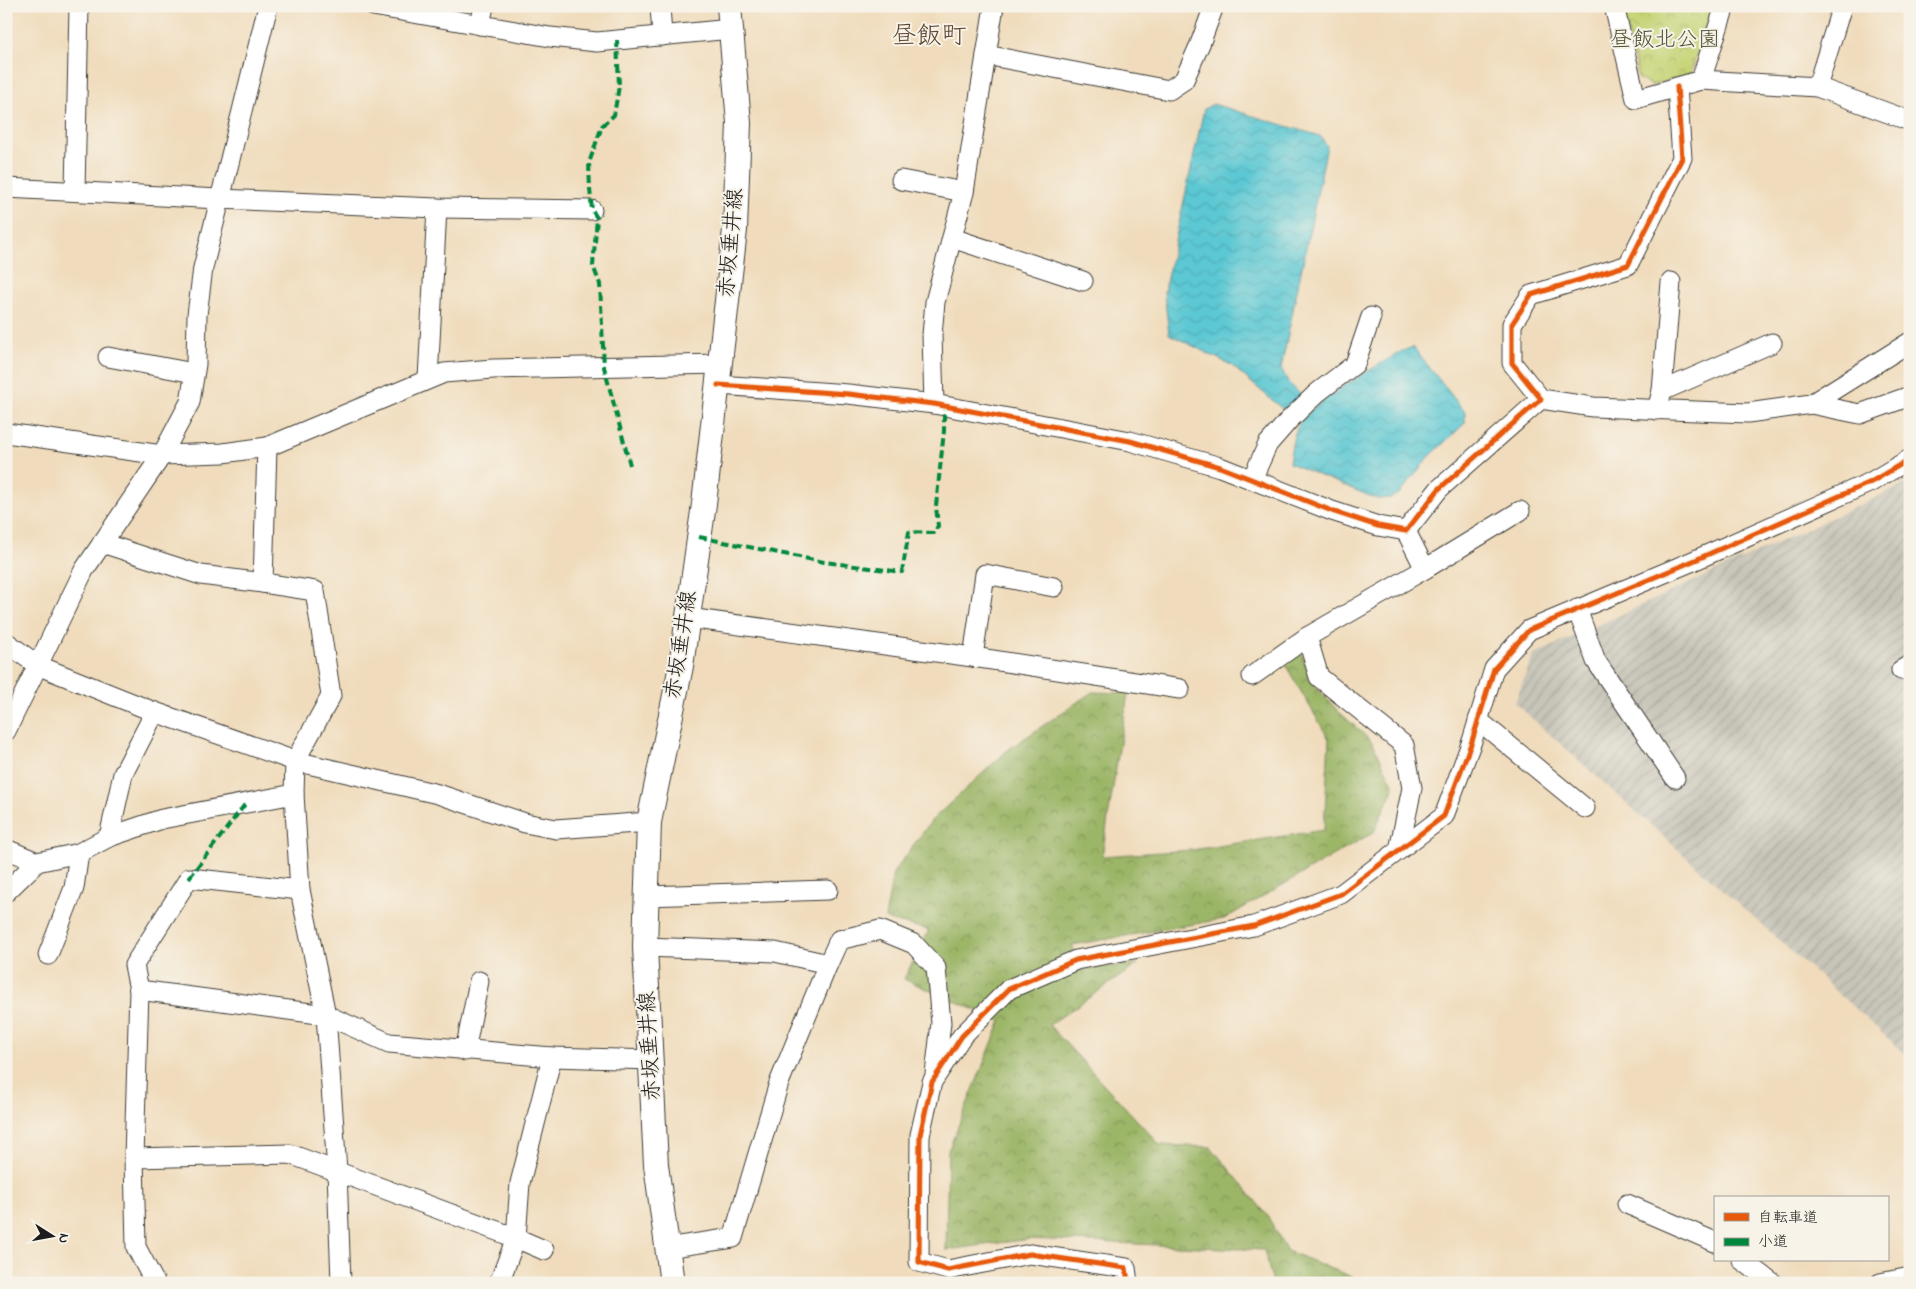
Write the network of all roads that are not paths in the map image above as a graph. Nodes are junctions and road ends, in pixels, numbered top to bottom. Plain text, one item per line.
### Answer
1 (78, 6) edge
2 (268, 6) edge
3 (373, 6) edge
4 (484, 6) edge
5 (660, 6) edge
6 (994, 6) edge
7 (1214, 6) edge
8 (1614, 6) edge
9 (1725, 6) edge
10 (1842, 6) edge
11 (730, 18) edge
12 (480, 25) junction
13 (662, 36) junction
14 (986, 55) junction
15 (1701, 80) junction
16 (1677, 87) junction
17 (1816, 88) junction
18 (1910, 121) edge
19 (901, 180) dead end
20 (6, 188) edge
21 (74, 190) junction
22 (964, 192) junction
23 (219, 199) junction
24 (436, 208) junction
25 (592, 210) dead end
26 (952, 238) junction
27 (1083, 281) dead end
28 (1671, 282) dead end
29 (1371, 317) dead end
30 (1772, 342) dead end
31 (1910, 342) edge
32 (108, 358) dead end
33 (194, 374) junction
34 (719, 375) junction
35 (428, 379) junction
36 (1662, 391) junction
37 (1910, 396) edge
38 (1541, 399) junction
39 (934, 404) junction
40 (1811, 404) junction
41 (1658, 410) junction
42 (6, 433) edge
43 (267, 447) junction
44 (162, 454) junction
45 (1910, 459) edge
46 (1252, 479) junction
47 (1520, 510) dead end
48 (1406, 532) junction
49 (102, 542) junction
50 (1425, 569) junction
51 (263, 583) junction
52 (1054, 587) dead end
53 (1577, 609) junction
54 (688, 618) junction
55 (1307, 637) junction
56 (6, 642) edge
57 (973, 657) junction
58 (37, 666) junction
59 (1252, 676) dead end
60 (1180, 690) dead end
61 (155, 712) junction
62 (1478, 720) junction
63 (6, 731) edge
64 (295, 761) junction
65 (1674, 778) dead end
66 (294, 794) junction
67 (1585, 808) dead end
68 (649, 822) junction
69 (109, 837) junction
70 (6, 849) edge
71 (1399, 850) junction
72 (79, 852) junction
73 (37, 862) junction
74 (300, 890) junction
75 (828, 890) dead end
76 (6, 892) edge
77 (646, 896) junction
78 (645, 947) junction
79 (48, 955) dead end
80 (828, 964) junction
81 (478, 981) dead end
82 (139, 990) junction
83 (326, 1015) junction
84 (465, 1050) junction
85 (552, 1057) junction
86 (652, 1060) junction
87 (934, 1077) junction
88 (134, 1158) junction
89 (337, 1171) junction
90 (1627, 1204) dead end
91 (516, 1238) junction
92 (1714, 1242) edge
93 (666, 1248) junction
94 (544, 1250) dead end
95 (1745, 1262) edge
96 (1910, 1277) edge
97 (155, 1283) edge
98 (341, 1283) edge
99 (499, 1283) edge
100 (672, 1283) edge
101 (1128, 1283) edge
102 (1773, 1283) edge
103 (1880, 1283) edge

1 - 21 street
2 - 23 street
3 - 12 street
4 - 12 street
5 - 13 street
6 - 14 street
7 - 14 street
8 - 16 street
9 - 15 street
10 - 17 street
11 - 13 street
11 - 34 main road, 赤坂垂井線
12 - 13 street
14 - 22 street
15 - 16 street
15 - 17 street
16 - 38 street
17 - 18 street
19 - 22 street
20 - 21 street
21 - 23 street
22 - 26 street
23 - 24 street
23 - 33 street
24 - 25 street
24 - 35 street
26 - 27 street
26 - 39 street
28 - 36 street
29 - 46 street
30 - 36 street
31 - 40 street
32 - 33 street
33 - 44 street
34 - 35 street
34 - 39 street
34 - 54 main road, 赤坂垂井線
35 - 43 street
36 - 41 street
37 - 40 street
38 - 41 street
38 - 48 street
39 - 46 street
40 - 41 street
42 - 44 street
43 - 44 street
43 - 51 street
44 - 49 street
45 - 53 street
46 - 48 street
47 - 50 street
48 - 50 street
49 - 51 street
49 - 58 street
50 - 55 street
51 - 64 street
52 - 57 street
53 - 62 street
53 - 65 street
54 - 57 street
54 - 68 main road, 赤坂垂井線
55 - 59 street
55 - 71 street
56 - 58 street
57 - 60 street
58 - 61 street
58 - 63 street
61 - 64 street
61 - 69 street
62 - 67 street
62 - 71 street
64 - 66 street
64 - 68 street
66 - 69 street
66 - 74 street
68 - 77 main road, 赤坂垂井線
69 - 72 street
70 - 73 street
71 - 87 street
72 - 73 street
72 - 79 street
73 - 76 street
74 - 82 street
74 - 83 street
75 - 77 street
77 - 78 main road, 赤坂垂井線
78 - 80 street
78 - 86 main road, 赤坂垂井線
80 - 87 street
80 - 93 street
81 - 84 street
82 - 83 street
82 - 88 street
83 - 84 street
83 - 89 street
84 - 85 street
85 - 86 street
85 - 91 street
86 - 93 main road, 赤坂垂井線
87 - 101 street
88 - 89 street
88 - 97 street
89 - 91 street
89 - 98 street
90 - 92 street
91 - 94 street
91 - 99 street
93 - 100 main road, 赤坂垂井線
95 - 102 street
96 - 103 street

